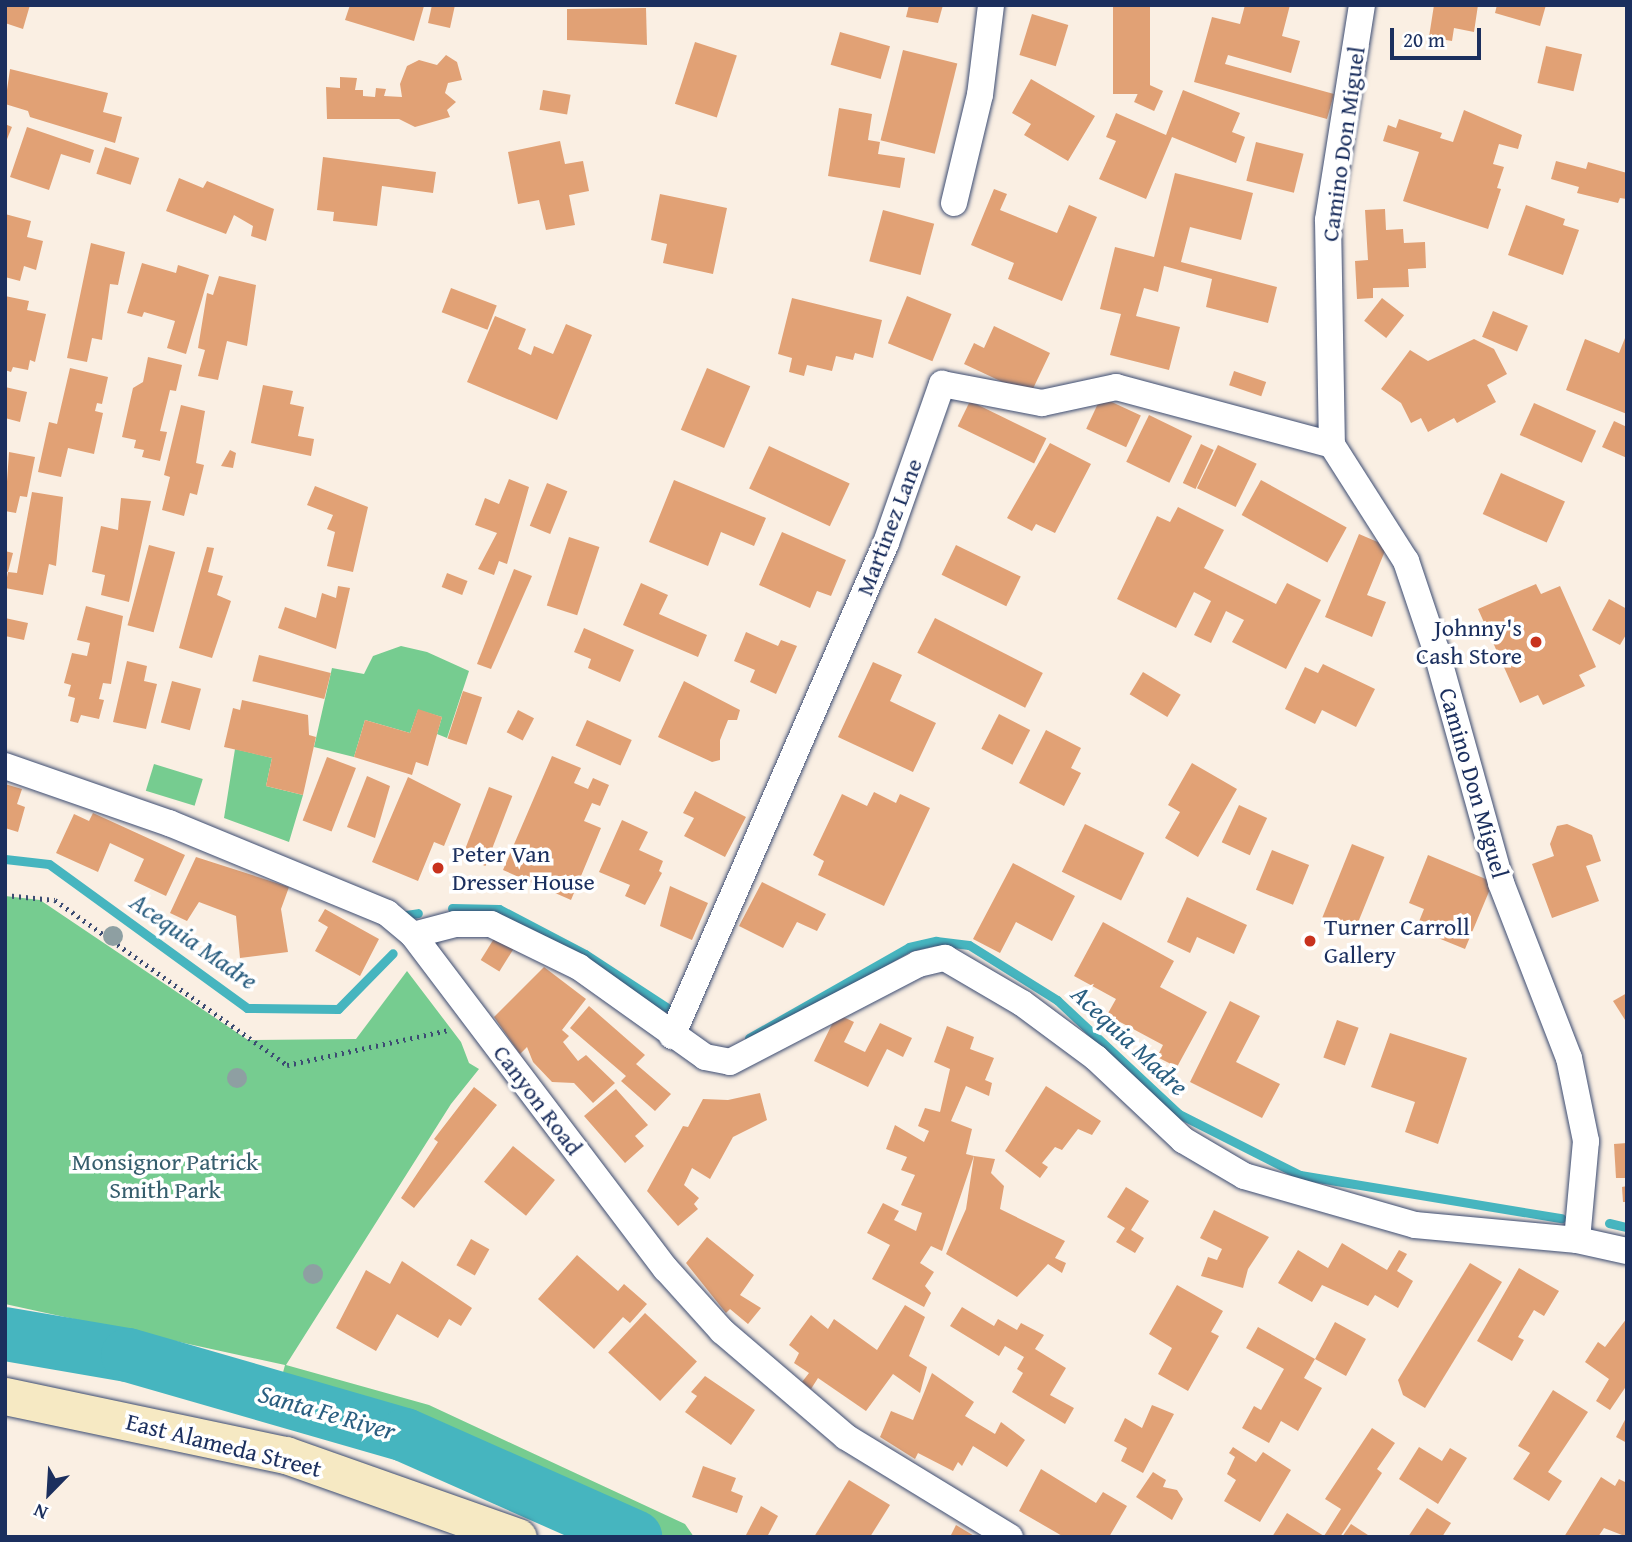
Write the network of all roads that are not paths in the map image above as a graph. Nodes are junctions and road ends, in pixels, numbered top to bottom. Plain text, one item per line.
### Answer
1 (991, 5) edge
2 (1362, 5) edge
3 (954, 203) dead end
4 (1332, 445) junction
5 (5, 766) edge
6 (413, 935) junction
7 (672, 1036) junction
8 (1577, 1240) junction
9 (1627, 1251) edge
10 (5, 1396) edge
11 (518, 1537) edge
12 (1010, 1537) edge

1 - 3 street
2 - 4 street, Camino Don Miguel
4 - 7 street, Martinez Lane
4 - 8 street, Camino Don Miguel
5 - 6 street, Canyon Road
6 - 7 street
6 - 12 street, Canyon Road
7 - 8 street
8 - 9 street
10 - 11 street, East Alameda Street

